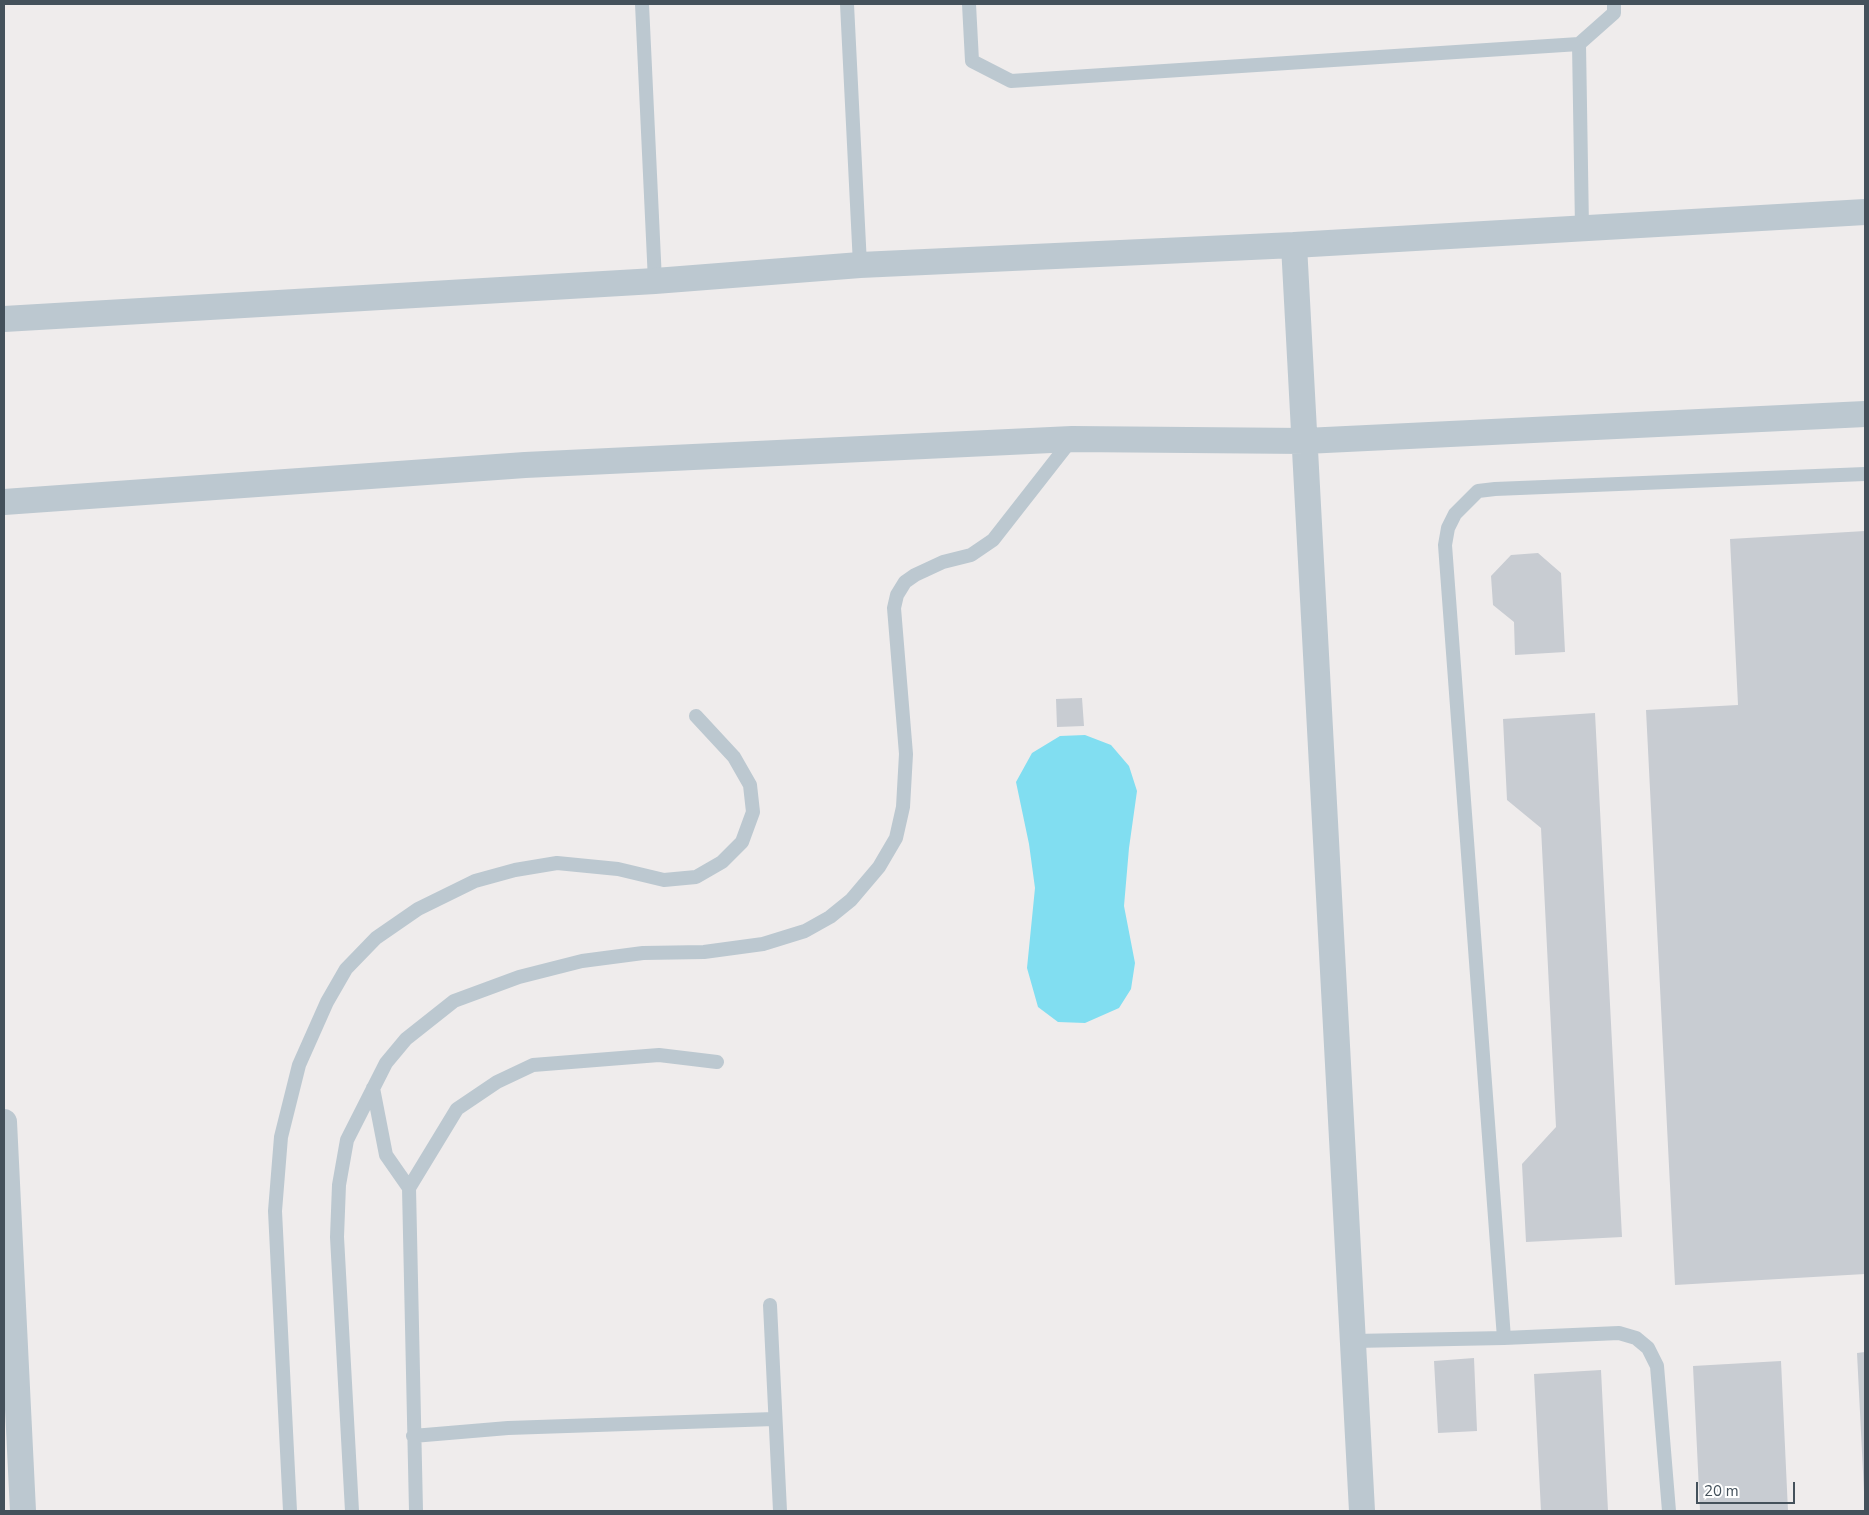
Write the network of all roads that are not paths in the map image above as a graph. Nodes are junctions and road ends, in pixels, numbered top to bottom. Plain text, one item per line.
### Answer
1 (642, 4) edge
2 (847, 4) edge
3 (969, 4) edge
4 (1614, 4) edge
5 (1579, 44) junction
6 (1865, 212) edge
7 (1582, 228) junction
8 (1294, 245) junction
9 (860, 265) junction
10 (655, 281) junction
11 (4, 319) edge
12 (1865, 414) edge
13 (1072, 440) junction
14 (1305, 441) junction
15 (1865, 474) edge
16 (4, 502) edge
17 (696, 716) dead end
18 (717, 1062) dead end
19 (373, 1088) junction
20 (4, 1122) edge
21 (409, 1188) junction
22 (770, 1305) dead end
23 (1504, 1338) junction
24 (1354, 1341) junction
25 (774, 1420) junction
26 (412, 1436) junction
27 (23, 1511) edge
28 (290, 1511) edge
29 (352, 1511) edge
30 (416, 1511) edge
31 (780, 1511) edge
32 (1362, 1511) edge
33 (1669, 1511) edge

1 - 10 lane
2 - 9 lane
3 - 5 lane
4 - 5 lane
5 - 7 lane
6 - 7 street
7 - 8 street
8 - 9 street
8 - 14 street
9 - 10 street
10 - 11 street
12 - 14 street
13 - 14 street
13 - 16 street
13 - 19 lane
14 - 24 street
15 - 23 lane
17 - 28 lane
18 - 21 lane
19 - 21 lane
19 - 29 lane
20 - 27 street
21 - 26 lane
22 - 25 lane
23 - 24 lane
23 - 33 lane
24 - 32 street
25 - 26 lane
25 - 31 lane
26 - 30 lane

